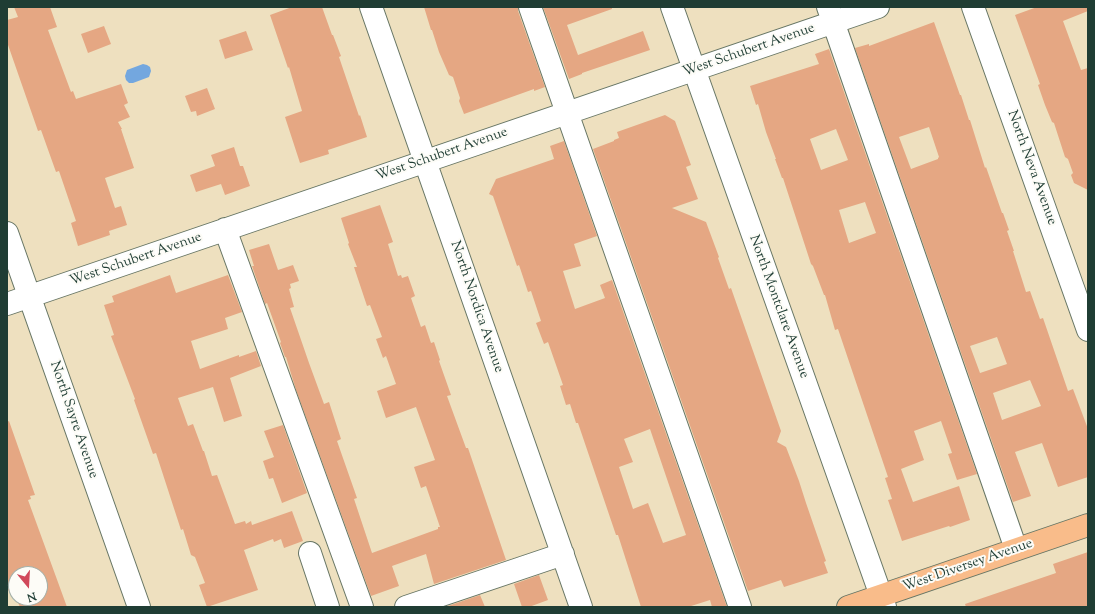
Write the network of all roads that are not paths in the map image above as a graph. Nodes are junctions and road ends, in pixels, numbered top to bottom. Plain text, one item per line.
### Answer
1 (371, 7) edge
2 (530, 7) edge
3 (672, 7) edge
4 (878, 7) edge
5 (973, 7) edge
6 (830, 15) edge
7 (694, 70) junction
8 (567, 113) junction
9 (425, 161) junction
10 (225, 230) junction
11 (7, 233) edge
12 (29, 296) junction
13 (7, 304) edge
14 (1088, 330) edge
15 (1088, 525) edge
16 (1016, 549) junction
17 (310, 553) dead end
18 (563, 554) junction
19 (883, 601) edge
20 (139, 607) edge
21 (328, 607) edge
22 (362, 607) edge
23 (406, 607) edge
24 (581, 607) edge
25 (740, 607) edge
26 (848, 607) edge

1 - 9 street, North Nordica Avenue
2 - 8 street
3 - 7 street, North Montclare Avenue
4 - 6 street, West Schubert Avenue
5 - 14 street, North Neva Avenue
6 - 7 street, West Schubert Avenue
6 - 16 street
7 - 8 street, West Schubert Avenue
7 - 19 street, North Montclare Avenue
8 - 9 street, West Schubert Avenue
8 - 25 street
9 - 10 street, West Schubert Avenue
9 - 18 street, North Nordica Avenue
10 - 12 street, West Schubert Avenue
10 - 22 street
11 - 12 street, North Sayre Avenue
12 - 13 street, West Schubert Avenue
12 - 20 street, North Sayre Avenue
15 - 16 main road, West Diversey Avenue
16 - 19 main road, West Diversey Avenue
17 - 21 street
18 - 23 street
18 - 24 street, North Nordica Avenue
19 - 26 main road, West Diversey Avenue

